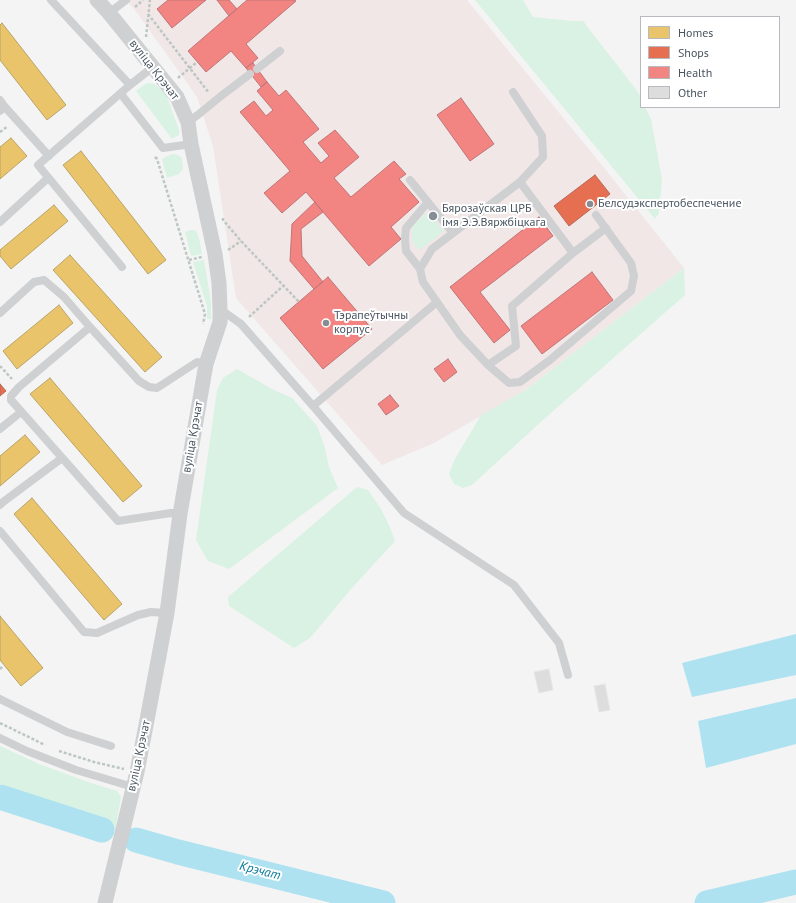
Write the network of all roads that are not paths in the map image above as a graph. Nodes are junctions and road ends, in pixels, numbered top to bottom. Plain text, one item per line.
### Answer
1 (50, 0) edge
2 (97, 0) edge
3 (126, 0) edge
4 (109, 13) junction
5 (280, 51) dead end
6 (154, 67) junction
7 (130, 85) junction
8 (513, 92) dead end
9 (120, 94) junction
10 (2, 106) edge
11 (188, 122) junction
12 (191, 144) junction
13 (49, 156) junction
14 (48, 178) junction
15 (410, 180) dead end
16 (520, 182) junction
17 (428, 202) junction
18 (596, 215) dead end
19 (0, 222) edge
20 (606, 228) junction
21 (453, 233) junction
22 (573, 253) junction
23 (122, 267) dead end
24 (420, 269) junction
25 (437, 302) junction
26 (220, 309) junction
27 (0, 313) edge
28 (90, 327) junction
29 (206, 364) junction
30 (488, 365) junction
31 (313, 406) junction
32 (21, 412) junction
33 (0, 429) edge
34 (62, 458) junction
35 (0, 505) edge
36 (180, 514) junction
37 (0, 531) edge
38 (167, 613) junction
39 (568, 675) dead end
40 (0, 699) edge
41 (0, 738) edge
42 (111, 746) dead end
43 (133, 787) junction
44 (105, 903) edge

1 - 7 lane
2 - 4 street, вуліца Крэчат
3 - 4 lane
4 - 6 street, вуліца Крэчат
5 - 11 lane
6 - 7 lane
6 - 11 street, вуліца Крэчат
7 - 9 lane
8 - 16 lane
9 - 12 lane
9 - 13 lane
10 - 13 lane
11 - 12 street, вуліца Крэчат
12 - 26 street, вуліца Крэчат
13 - 14 lane
14 - 19 lane
14 - 23 lane
15 - 17 lane
16 - 21 lane
16 - 22 lane
17 - 21 lane
17 - 24 lane
18 - 20 lane
20 - 22 lane
20 - 30 lane
21 - 24 lane
22 - 30 lane
24 - 25 lane
25 - 30 lane
25 - 31 lane
26 - 29 street, вуліца Крэчат
26 - 31 lane
27 - 28 lane
28 - 29 lane
28 - 32 lane
29 - 36 street, вуліца Крэчат
31 - 39 lane
32 - 33 lane
32 - 34 lane
34 - 35 lane
34 - 36 lane
36 - 38 street, вуліца Крэчат
37 - 38 lane
38 - 43 street, вуліца Крэчат
40 - 42 lane
41 - 43 lane
43 - 44 street, вуліца Крэчат

